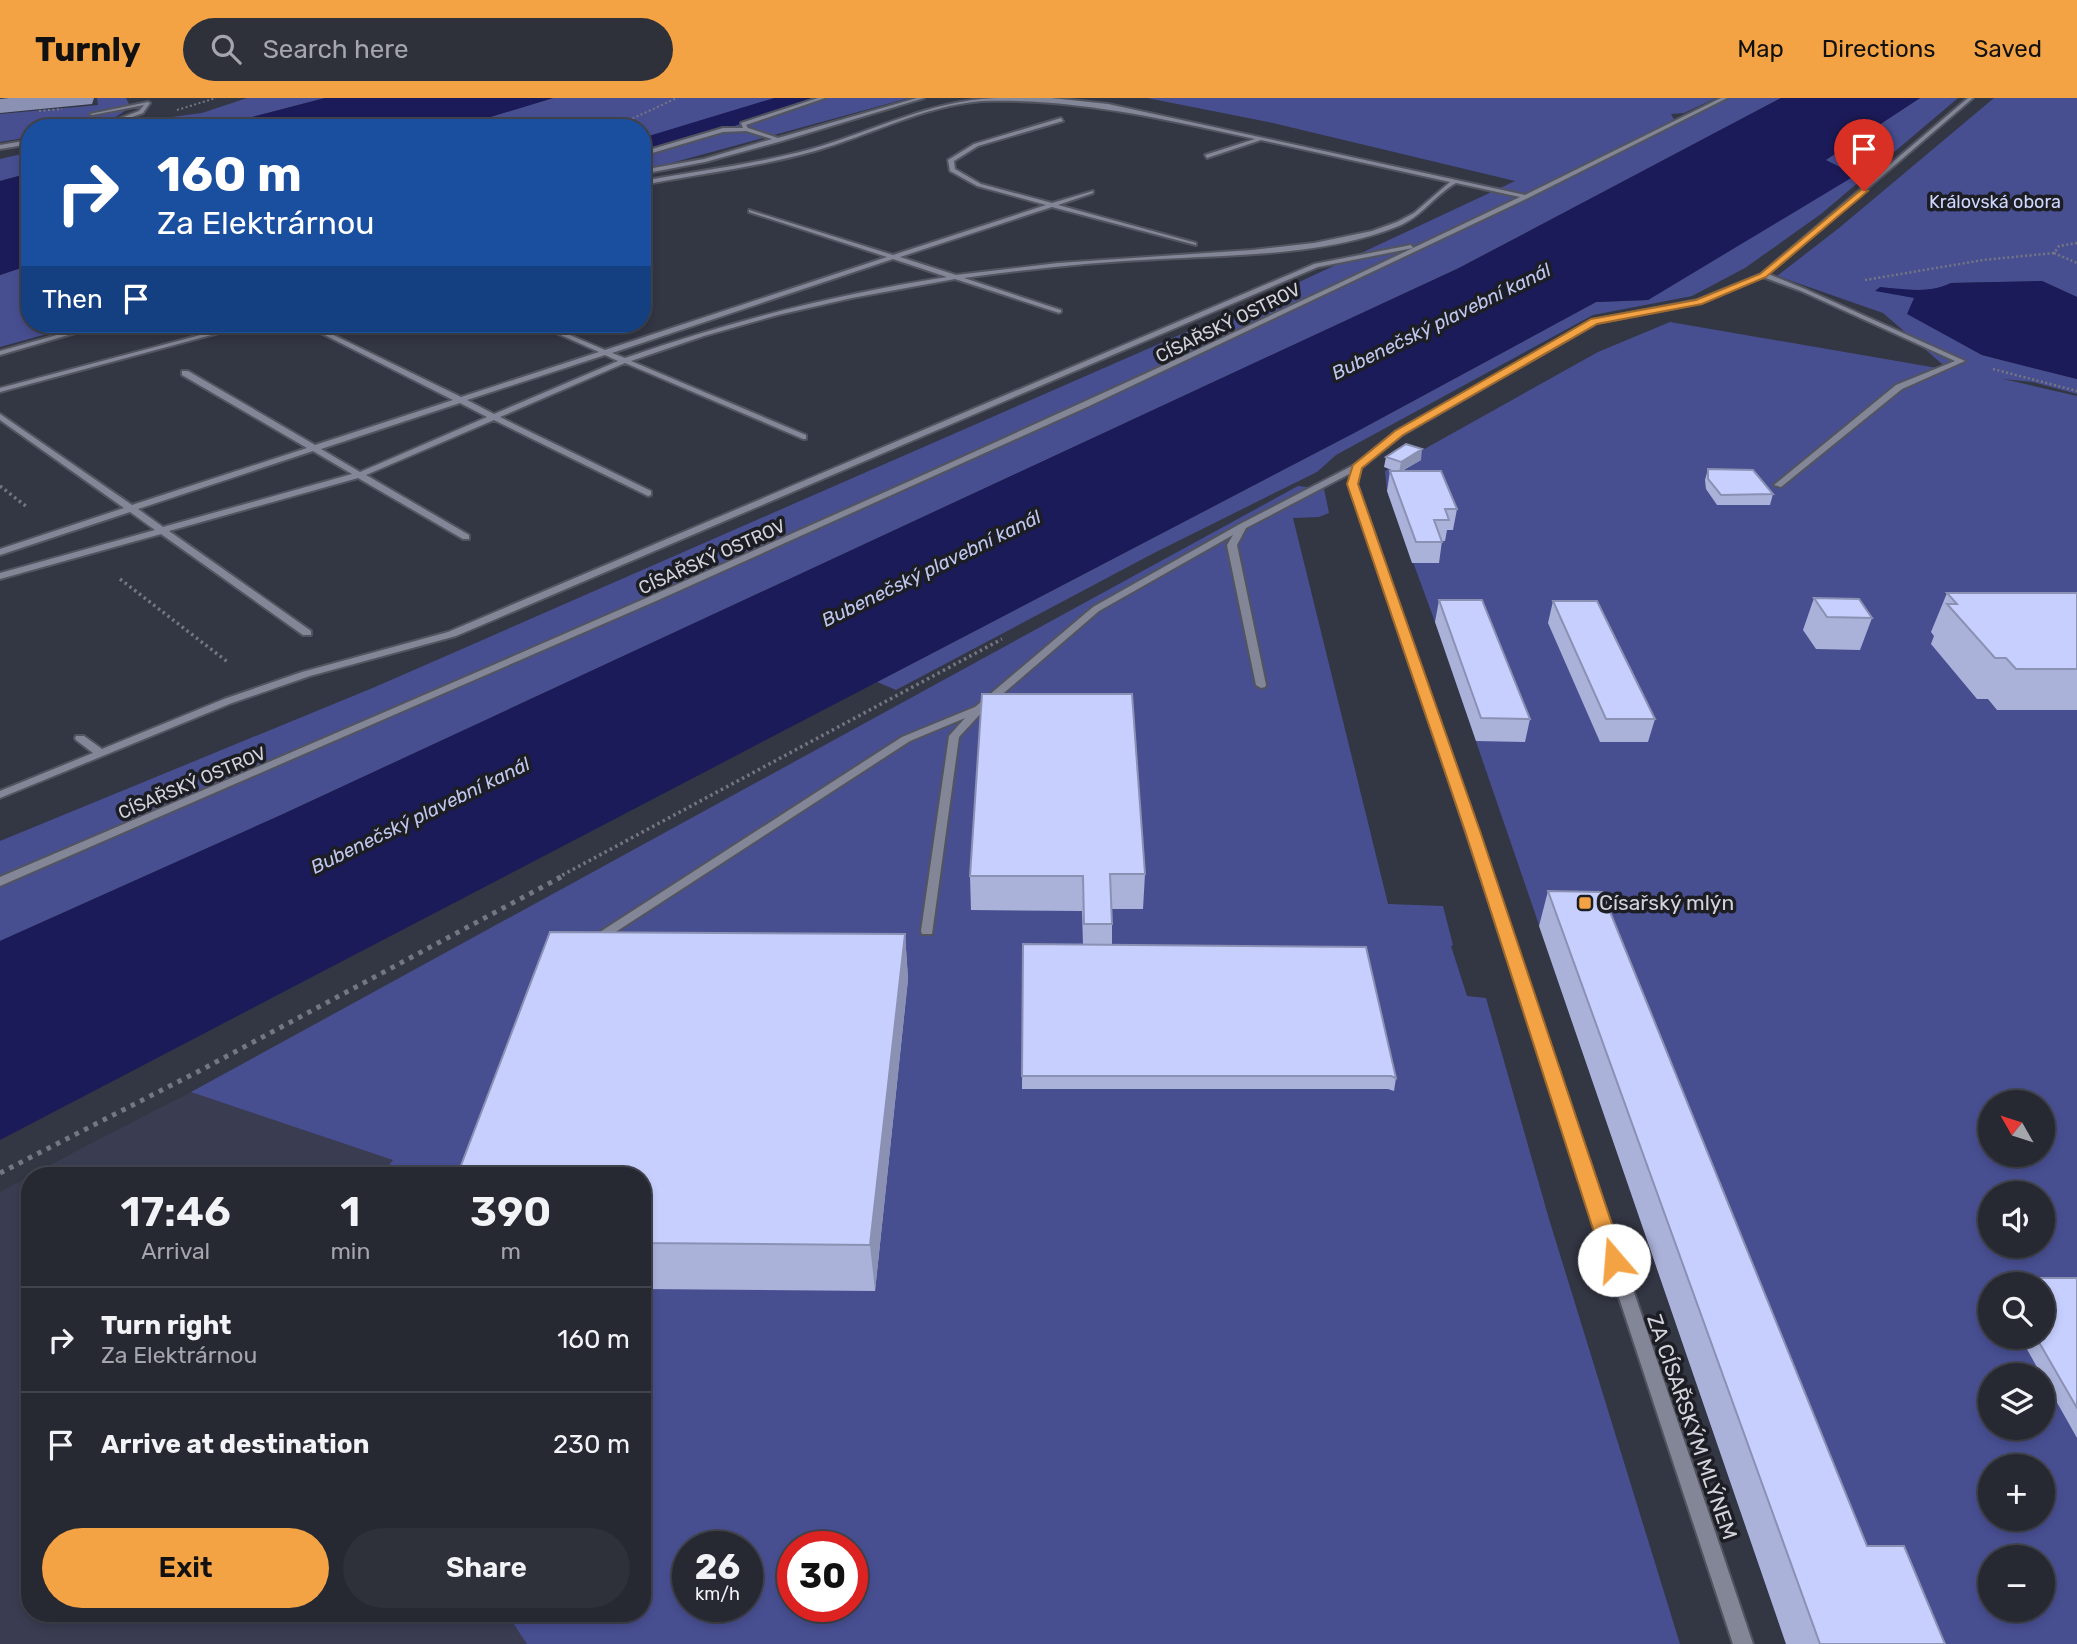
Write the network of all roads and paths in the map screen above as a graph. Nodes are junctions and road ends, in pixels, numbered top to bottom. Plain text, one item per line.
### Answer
1 (216, 98) edge
2 (677, 98) edge
3 (823, 98) edge
4 (922, 98) edge
5 (1725, 98) edge
6 (1971, 98) edge
7 (147, 101) edge
8 (181, 102) dead end
9 (65, 109) dead end
10 (39, 111) dead end
11 (92, 114) dead end
12 (122, 119) edge
13 (632, 119) edge
14 (1061, 120) dead end
15 (746, 129) junction
16 (1260, 139) junction
17 (780, 140) junction
18 (21, 144) edge
19 (0, 147) edge
20 (651, 151) edge
21 (1207, 156) dead end
22 (651, 170) edge
23 (651, 181) edge
24 (1456, 181) junction
25 (1091, 192) dead end
26 (1526, 197) junction
27 (1053, 205) junction
28 (751, 211) dead end
29 (2077, 243) edge
30 (1194, 244) dead end
31 (1429, 244) junction
32 (2054, 253) junction
33 (893, 257) junction
34 (2077, 263) edge
35 (1763, 275) junction
36 (955, 277) junction
37 (1803, 290) junction
38 (1059, 311) dead end
39 (71, 333) edge
40 (215, 333) edge
41 (324, 333) edge
42 (560, 333) edge
43 (0, 353) edge
44 (608, 353) junction
45 (626, 361) junction
46 (1961, 361) junction
47 (185, 373) dead end
48 (0, 390) edge
49 (2077, 391) edge
50 (462, 401) junction
51 (0, 416) edge
52 (496, 418) junction
53 (803, 438) dead end
54 (315, 449) junction
55 (1357, 467) junction
56 (359, 475) junction
57 (1778, 485) dead end
58 (648, 493) dead end
59 (132, 509) junction
60 (1243, 526) junction
61 (163, 531) junction
62 (466, 537) dead end
63 (0, 552) edge
64 (0, 576) edge
65 (307, 633) dead end
66 (1008, 636) dead end
67 (1261, 685) dead end
68 (980, 708) junction
69 (80, 738) dead end
70 (101, 754) junction
71 (0, 795) edge
72 (0, 882) edge
73 (928, 931) dead end
74 (584, 946) edge
75 (0, 1173) edge
76 (1743, 1644) edge

1 - 8 path
2 - 13 path
3 - 15 street
4 - 17 street
5 - 26 street, CÍSAŘSKÝ OSTROV
6 - 35 street
7 - 11 street
7 - 12 street
9 - 10 path
14 - 27 street
15 - 17 street
15 - 20 street
16 - 21 street
16 - 23 street
16 - 24 street
17 - 22 street
18 - 19 street
24 - 26 street
24 - 36 street
25 - 27 street
26 - 31 street, CÍSAŘSKÝ OSTROV
27 - 30 street
27 - 33 street
28 - 33 street
29 - 32 path
31 - 70 street, CÍSAŘSKÝ OSTROV
31 - 72 street, CÍSAŘSKÝ OSTROV
32 - 34 path
32 - 37 path
33 - 36 street
33 - 44 street
35 - 37 street
35 - 55 street
36 - 38 street
36 - 45 street
37 - 46 street
39 - 43 street
40 - 48 street
41 - 50 street
42 - 44 street
44 - 45 street
44 - 50 street
45 - 52 street
45 - 53 street
46 - 49 path
46 - 57 street
47 - 54 street
50 - 52 street
50 - 54 street
51 - 59 street
52 - 56 street
52 - 58 street
54 - 56 street
54 - 59 street
55 - 60 street
55 - 76 street, ZA CÍSAŘSKÝM MLÝNEM
56 - 61 street
56 - 62 street
59 - 61 street
59 - 63 street
60 - 67 street
60 - 68 street
61 - 64 street
61 - 65 street
66 - 75 path
68 - 73 street
68 - 74 street
69 - 70 street
70 - 71 street, CÍSAŘSKÝ OSTROV

